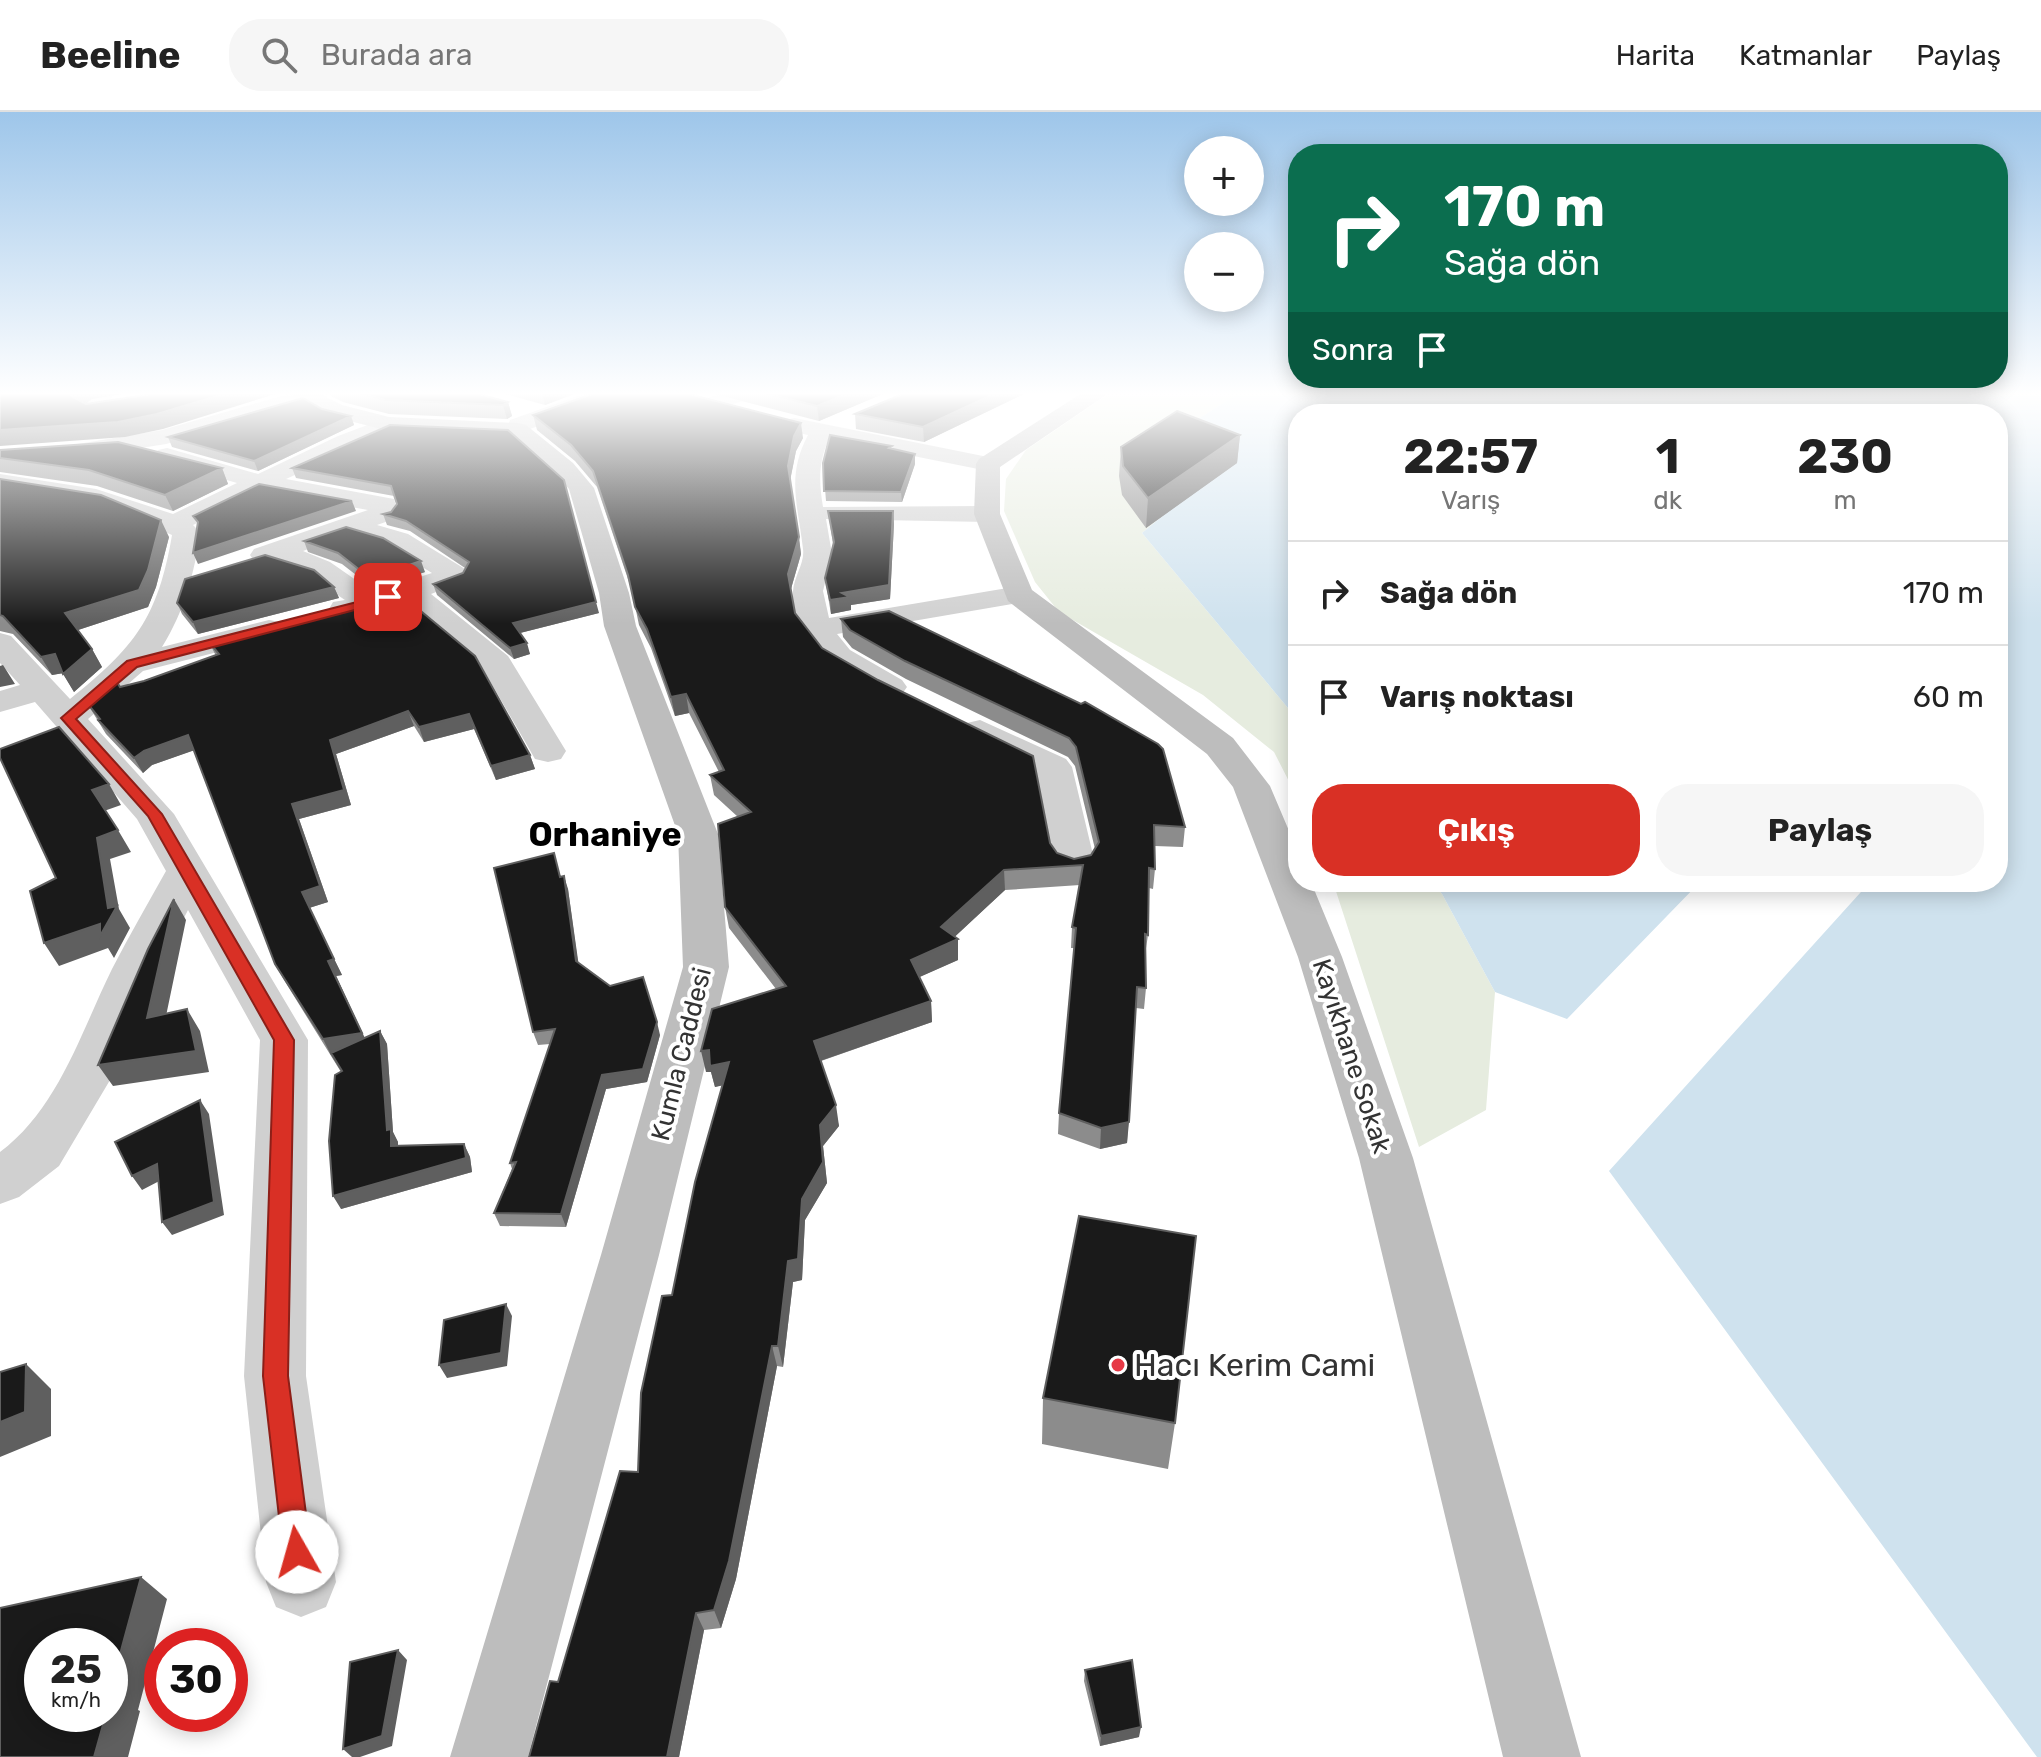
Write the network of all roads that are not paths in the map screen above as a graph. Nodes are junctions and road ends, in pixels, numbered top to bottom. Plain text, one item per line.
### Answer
1 (217, 470) edge
2 (289, 470) edge
3 (566, 470) edge
4 (808, 470) edge
5 (988, 470) edge
6 (0, 482) edge
7 (263, 483) junction
8 (809, 512) junction
9 (987, 514) junction
10 (173, 524) junction
11 (348, 525) junction
12 (410, 592) junction
13 (1019, 595) junction
14 (367, 603) junction
15 (816, 629) junction
16 (0, 643) edge
17 (132, 664) junction
18 (37, 703) edge
19 (548, 751) dead end
20 (1074, 863) edge
21 (187, 870) junction
22 (1288, 878) edge
23 (1294, 892) edge
24 (0, 1182) edge
25 (301, 1582) dead end
26 (489, 1757) edge
27 (1542, 1757) edge

1 - 7 street
2 - 7 street
3 - 26 street, Kumla Caddesi
4 - 8 street
5 - 9 street
6 - 10 street
7 - 10 street
7 - 11 street
8 - 9 street
8 - 15 street
9 - 13 street
10 - 17 street
11 - 12 street
11 - 14 street
12 - 14 street
12 - 19 street
13 - 15 street
13 - 22 street, Kayıkhane Sokak
14 - 17 street
15 - 20 street
16 - 18 street
17 - 18 street
18 - 21 street
21 - 24 street
21 - 25 street
23 - 27 street, Kayıkhane Sokak

